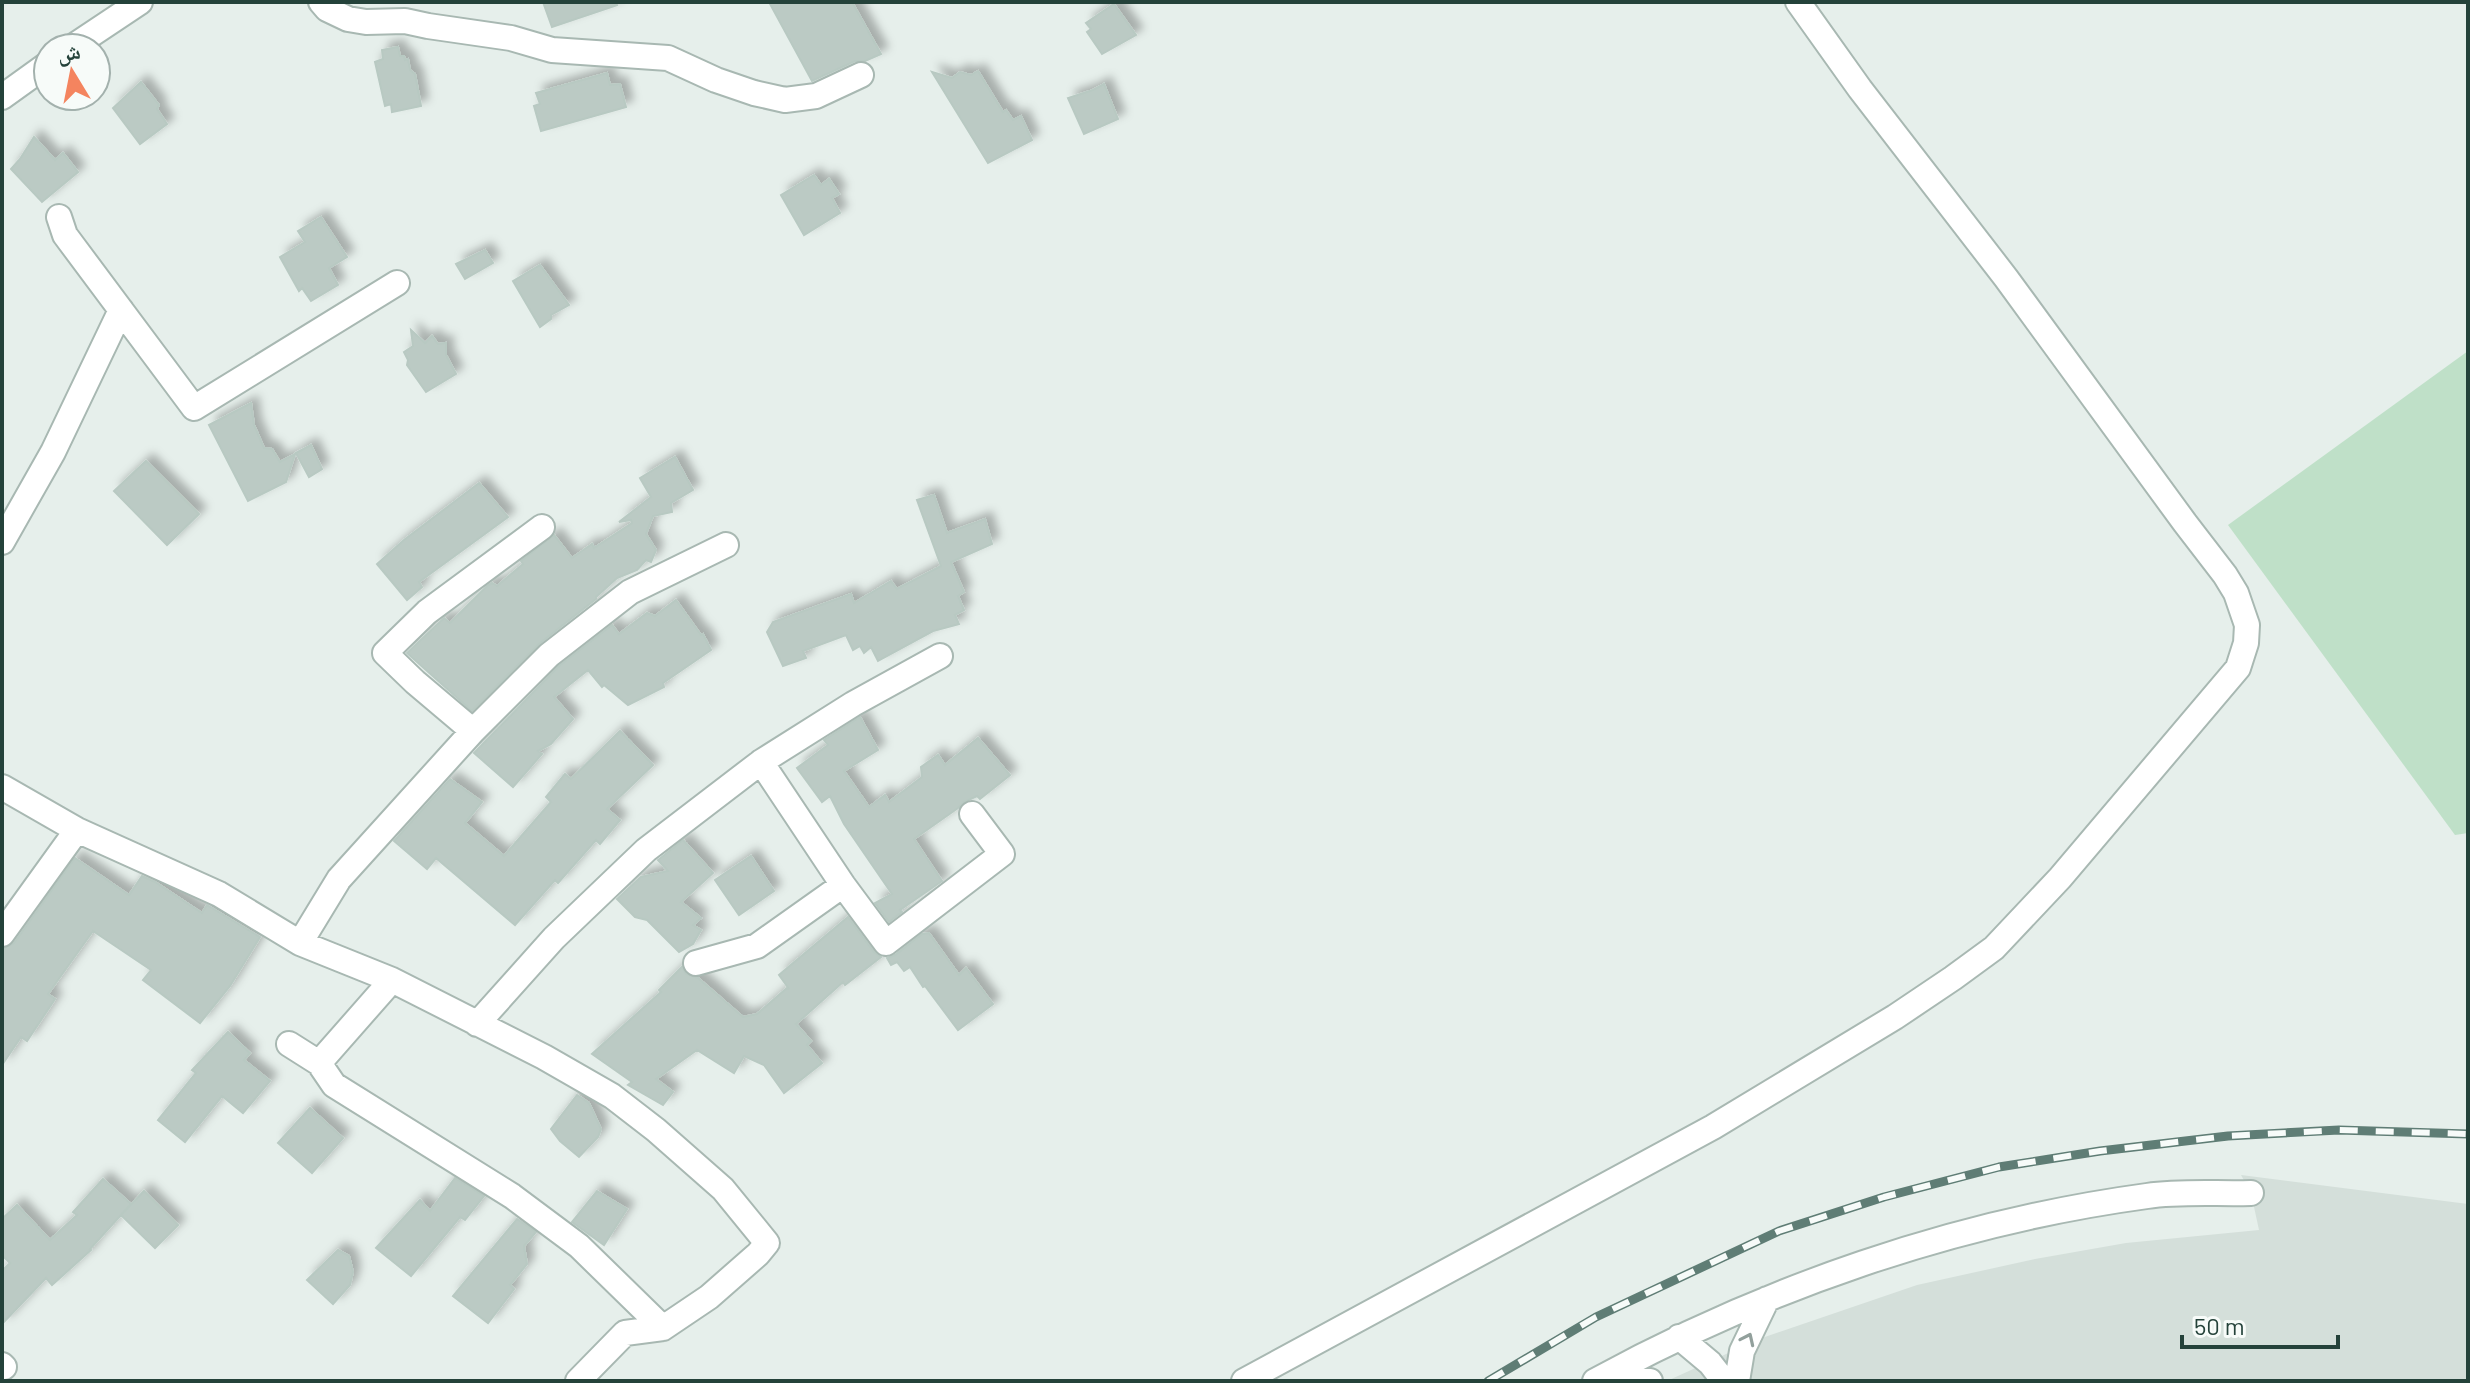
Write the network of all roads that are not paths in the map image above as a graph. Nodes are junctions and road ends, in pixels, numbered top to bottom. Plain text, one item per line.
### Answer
1 (140, 2) edge
2 (321, 2) edge
3 (1798, 2) edge
4 (95, 32) edge
5 (32, 75) edge
6 (861, 75) dead end
7 (2, 97) edge
8 (59, 217) dead end
9 (397, 283) dead end
10 (121, 310) junction
11 (542, 527) dead end
12 (2, 542) edge
13 (726, 545) dead end
14 (940, 656) dead end
15 (473, 731) junction
16 (761, 762) junction
17 (2, 787) edge
18 (972, 814) dead end
19 (77, 830) junction
20 (843, 885) junction
21 (2, 934) edge
22 (300, 943) junction
23 (696, 963) dead end
24 (392, 980) junction
25 (477, 1024) junction
26 (289, 1044) dead end
27 (319, 1063) junction
28 (2251, 1193) dead end
29 (1767, 1299) junction
30 (663, 1328) junction
31 (1679, 1337) junction
32 (578, 1381) edge
33 (1244, 1381) edge
34 (1595, 1381) edge
35 (1604, 1381) edge
36 (1650, 1381) edge
37 (1724, 1381) edge
38 (1737, 1381) edge

1 - 4 street
2 - 6 street
3 - 33 street
5 - 7 street
8 - 10 street
9 - 10 street
10 - 12 street
11 - 15 street
13 - 15 street
14 - 16 street
15 - 22 street
16 - 20 street
16 - 25 street
17 - 19 street
18 - 20 street
19 - 21 street
19 - 22 street
20 - 23 street
22 - 24 street
24 - 25 street
24 - 27 street
25 - 30 street
26 - 27 street
27 - 30 street
28 - 29 street
29 - 31 street
38 -> 29 street
30 - 32 street
31 - 34 street
31 - 37 street
35 - 36 street

